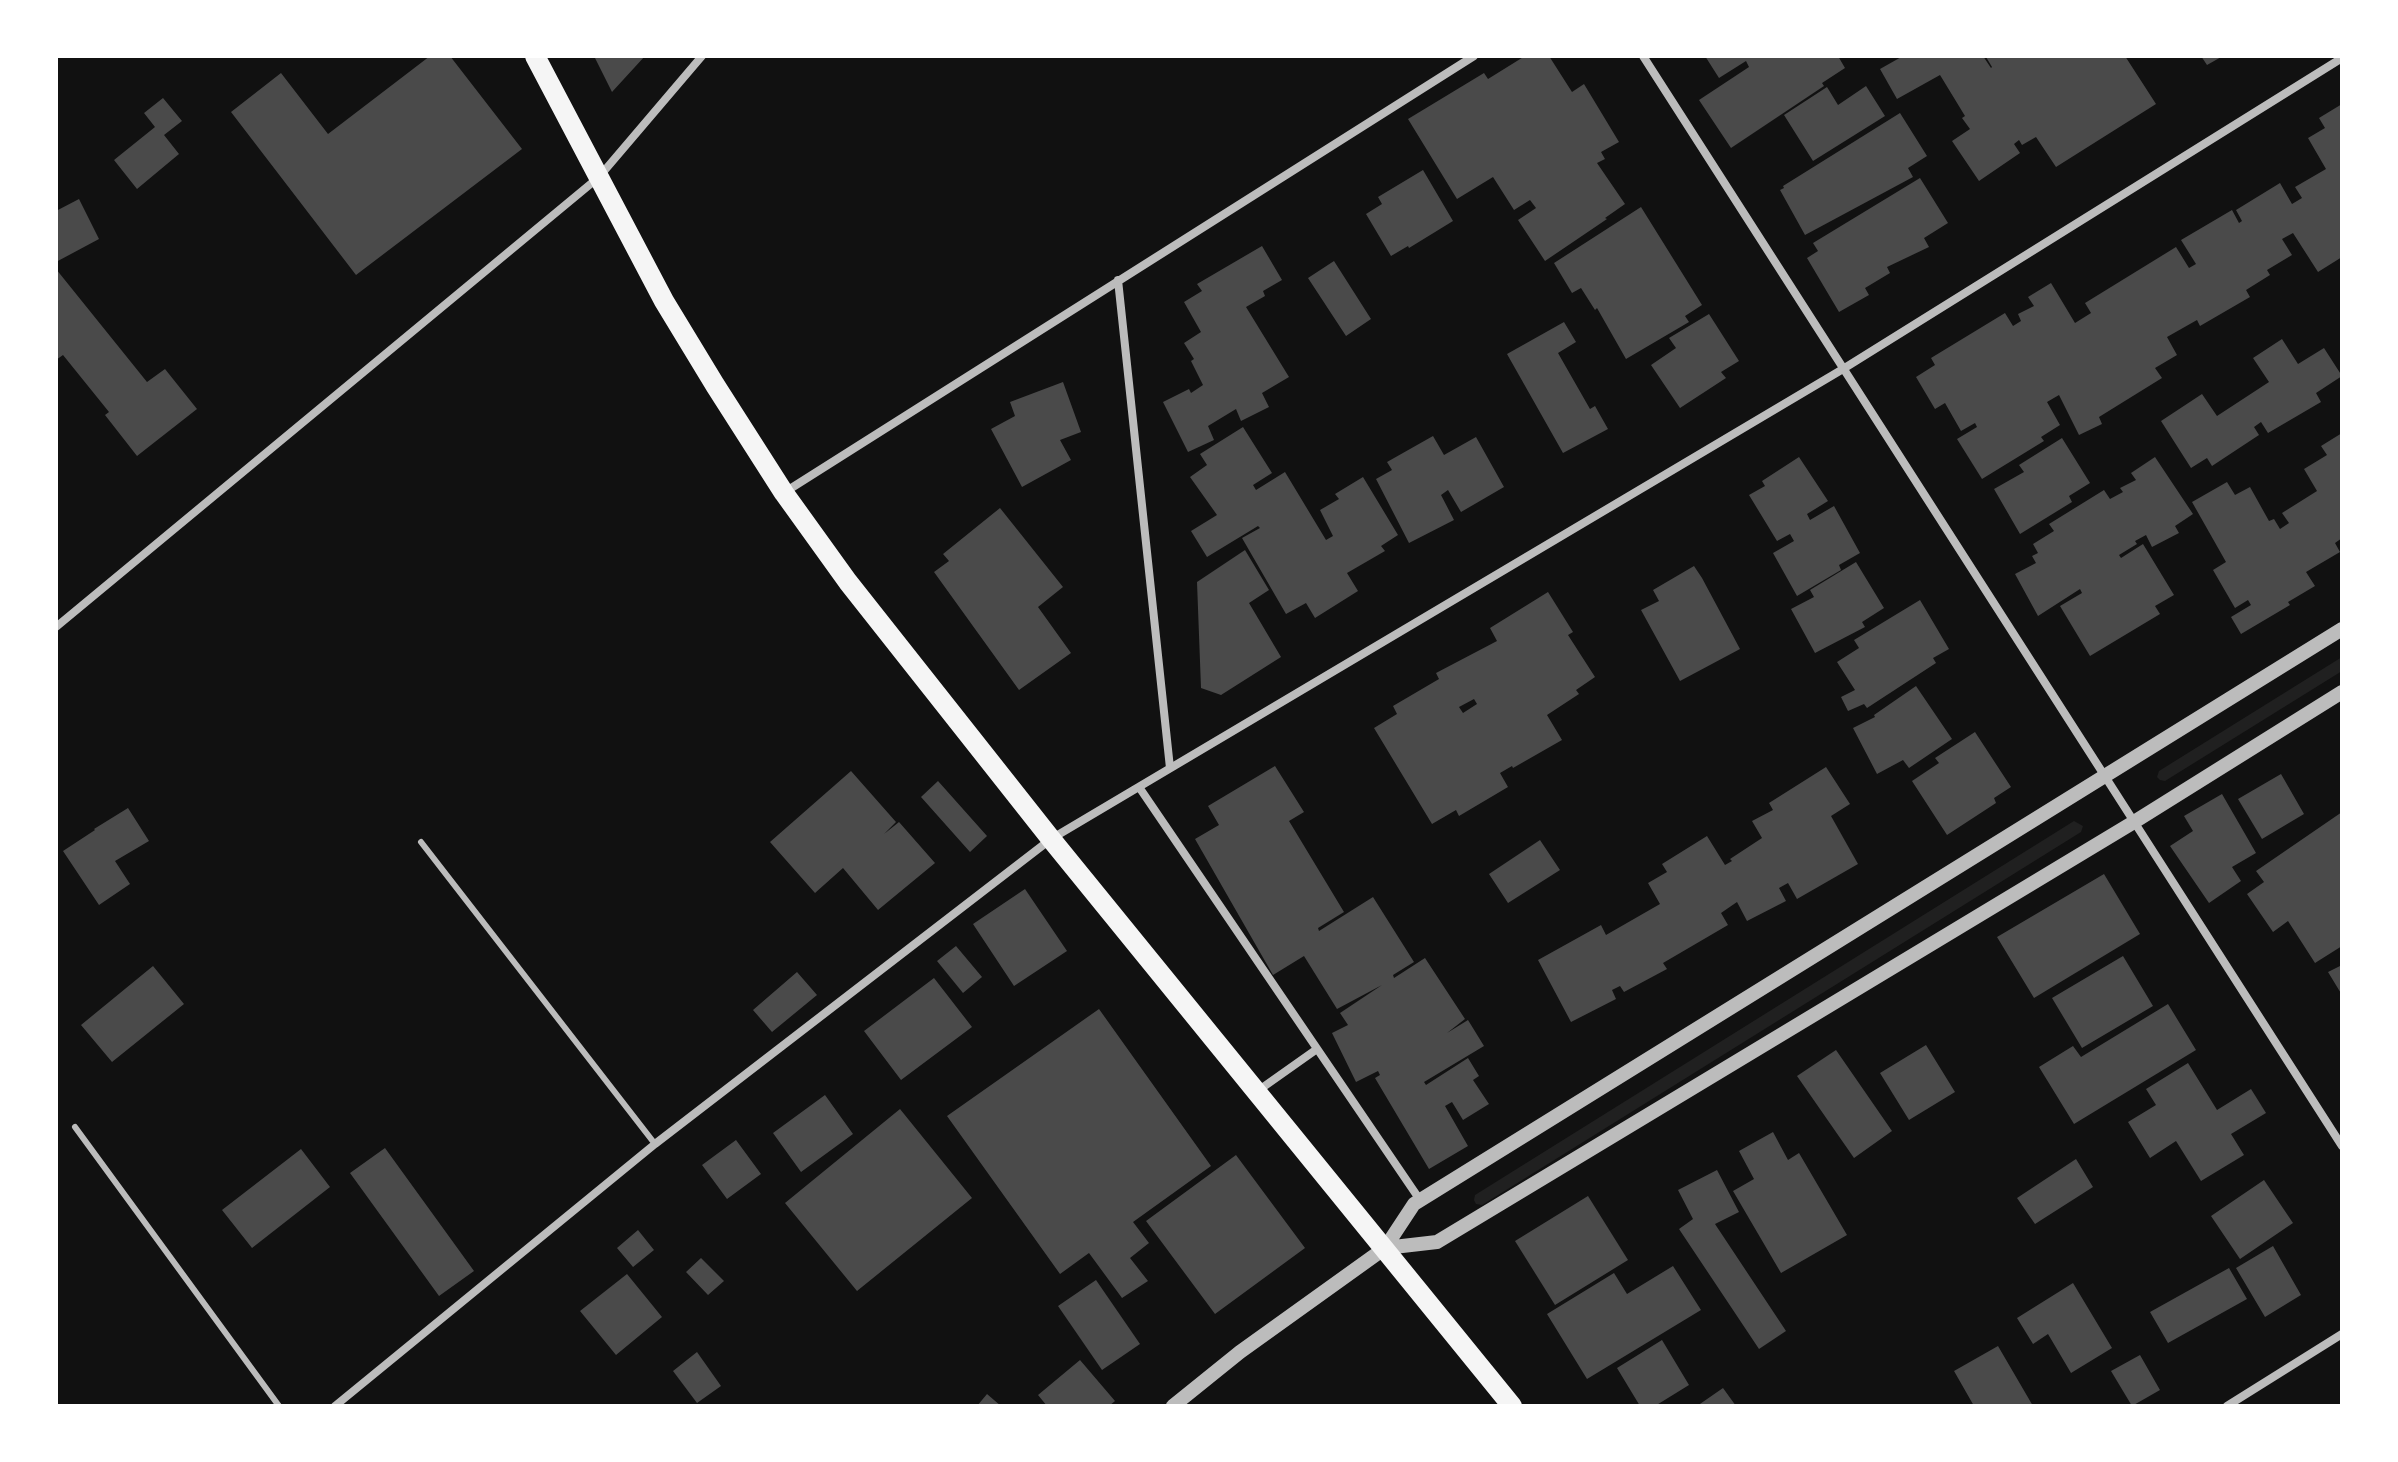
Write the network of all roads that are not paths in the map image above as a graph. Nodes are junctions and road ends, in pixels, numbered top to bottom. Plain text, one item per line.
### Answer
1 (535, 56) edge
2 (702, 56) edge
3 (1474, 56) edge
4 (1643, 56) edge
5 (2342, 58) edge
6 (599, 177) junction
7 (1118, 280) junction
8 (1843, 369) junction
9 (784, 493) junction
10 (56, 627) edge
11 (2342, 629) edge
12 (2342, 692) edge
13 (1170, 768) junction
14 (2105, 776) junction
15 (1139, 787) junction
16 (2134, 822) junction
17 (1051, 839) junction
18 (421, 842) dead end
19 (1317, 1049) junction
20 (1257, 1091) junction
21 (75, 1127) dead end
22 (655, 1144) junction
23 (2342, 1146) edge
24 (1420, 1200) junction
25 (1385, 1248) junction
26 (2342, 1334) edge
27 (279, 1406) edge
28 (335, 1406) edge
29 (1173, 1406) edge
30 (1512, 1406) edge
31 (2227, 1406) edge

1 - 6 main road
2 - 6 street
3 - 7 street
4 - 8 street
5 - 8 street
6 - 9 main road
6 - 10 street
7 - 9 street
7 - 13 street
8 - 13 street
8 - 14 street
9 - 17 main road
11 - 14 street
12 - 16 street
13 - 15 street
14 - 16 street
14 - 24 street
15 - 17 street
15 - 19 street
16 - 23 street
16 - 25 street
17 - 20 main road
17 - 22 street
18 - 22 lane
19 - 20 street
19 - 24 street
20 - 25 main road
21 - 27 lane
22 - 28 street
24 - 25 street
25 - 29 street
25 - 30 main road
26 - 31 street

